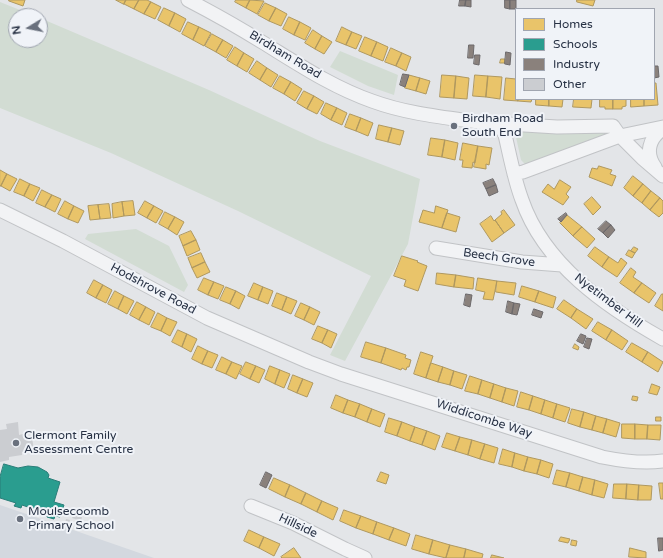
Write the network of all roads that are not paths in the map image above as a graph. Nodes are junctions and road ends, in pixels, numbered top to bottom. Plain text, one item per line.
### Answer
1 (188, 0) edge
2 (501, 128) junction
3 (663, 128) edge
4 (620, 136) junction
5 (514, 174) junction
6 (663, 176) edge
7 (0, 210) edge
8 (436, 248) dead end
9 (562, 265) junction
10 (663, 339) edge
11 (309, 362) joint
12 (663, 461) edge
13 (251, 506) dead end
14 (345, 554) edge
15 (365, 558) edge

1 - 2 street, Birdham Road
2 - 4 street
2 - 5 street, Nyetimber Hill
3 - 4 street
3 - 6 street
4 - 5 street
4 - 6 street
5 - 9 street, Nyetimber Hill
7 - 11 street, Hodshrove Road
8 - 9 street, Beech Grove
9 - 10 street, Nyetimber Hill
11 - 12 street, Widdicombe Way
13 - 14 street, Hillside
14 - 15 street, Hillside

